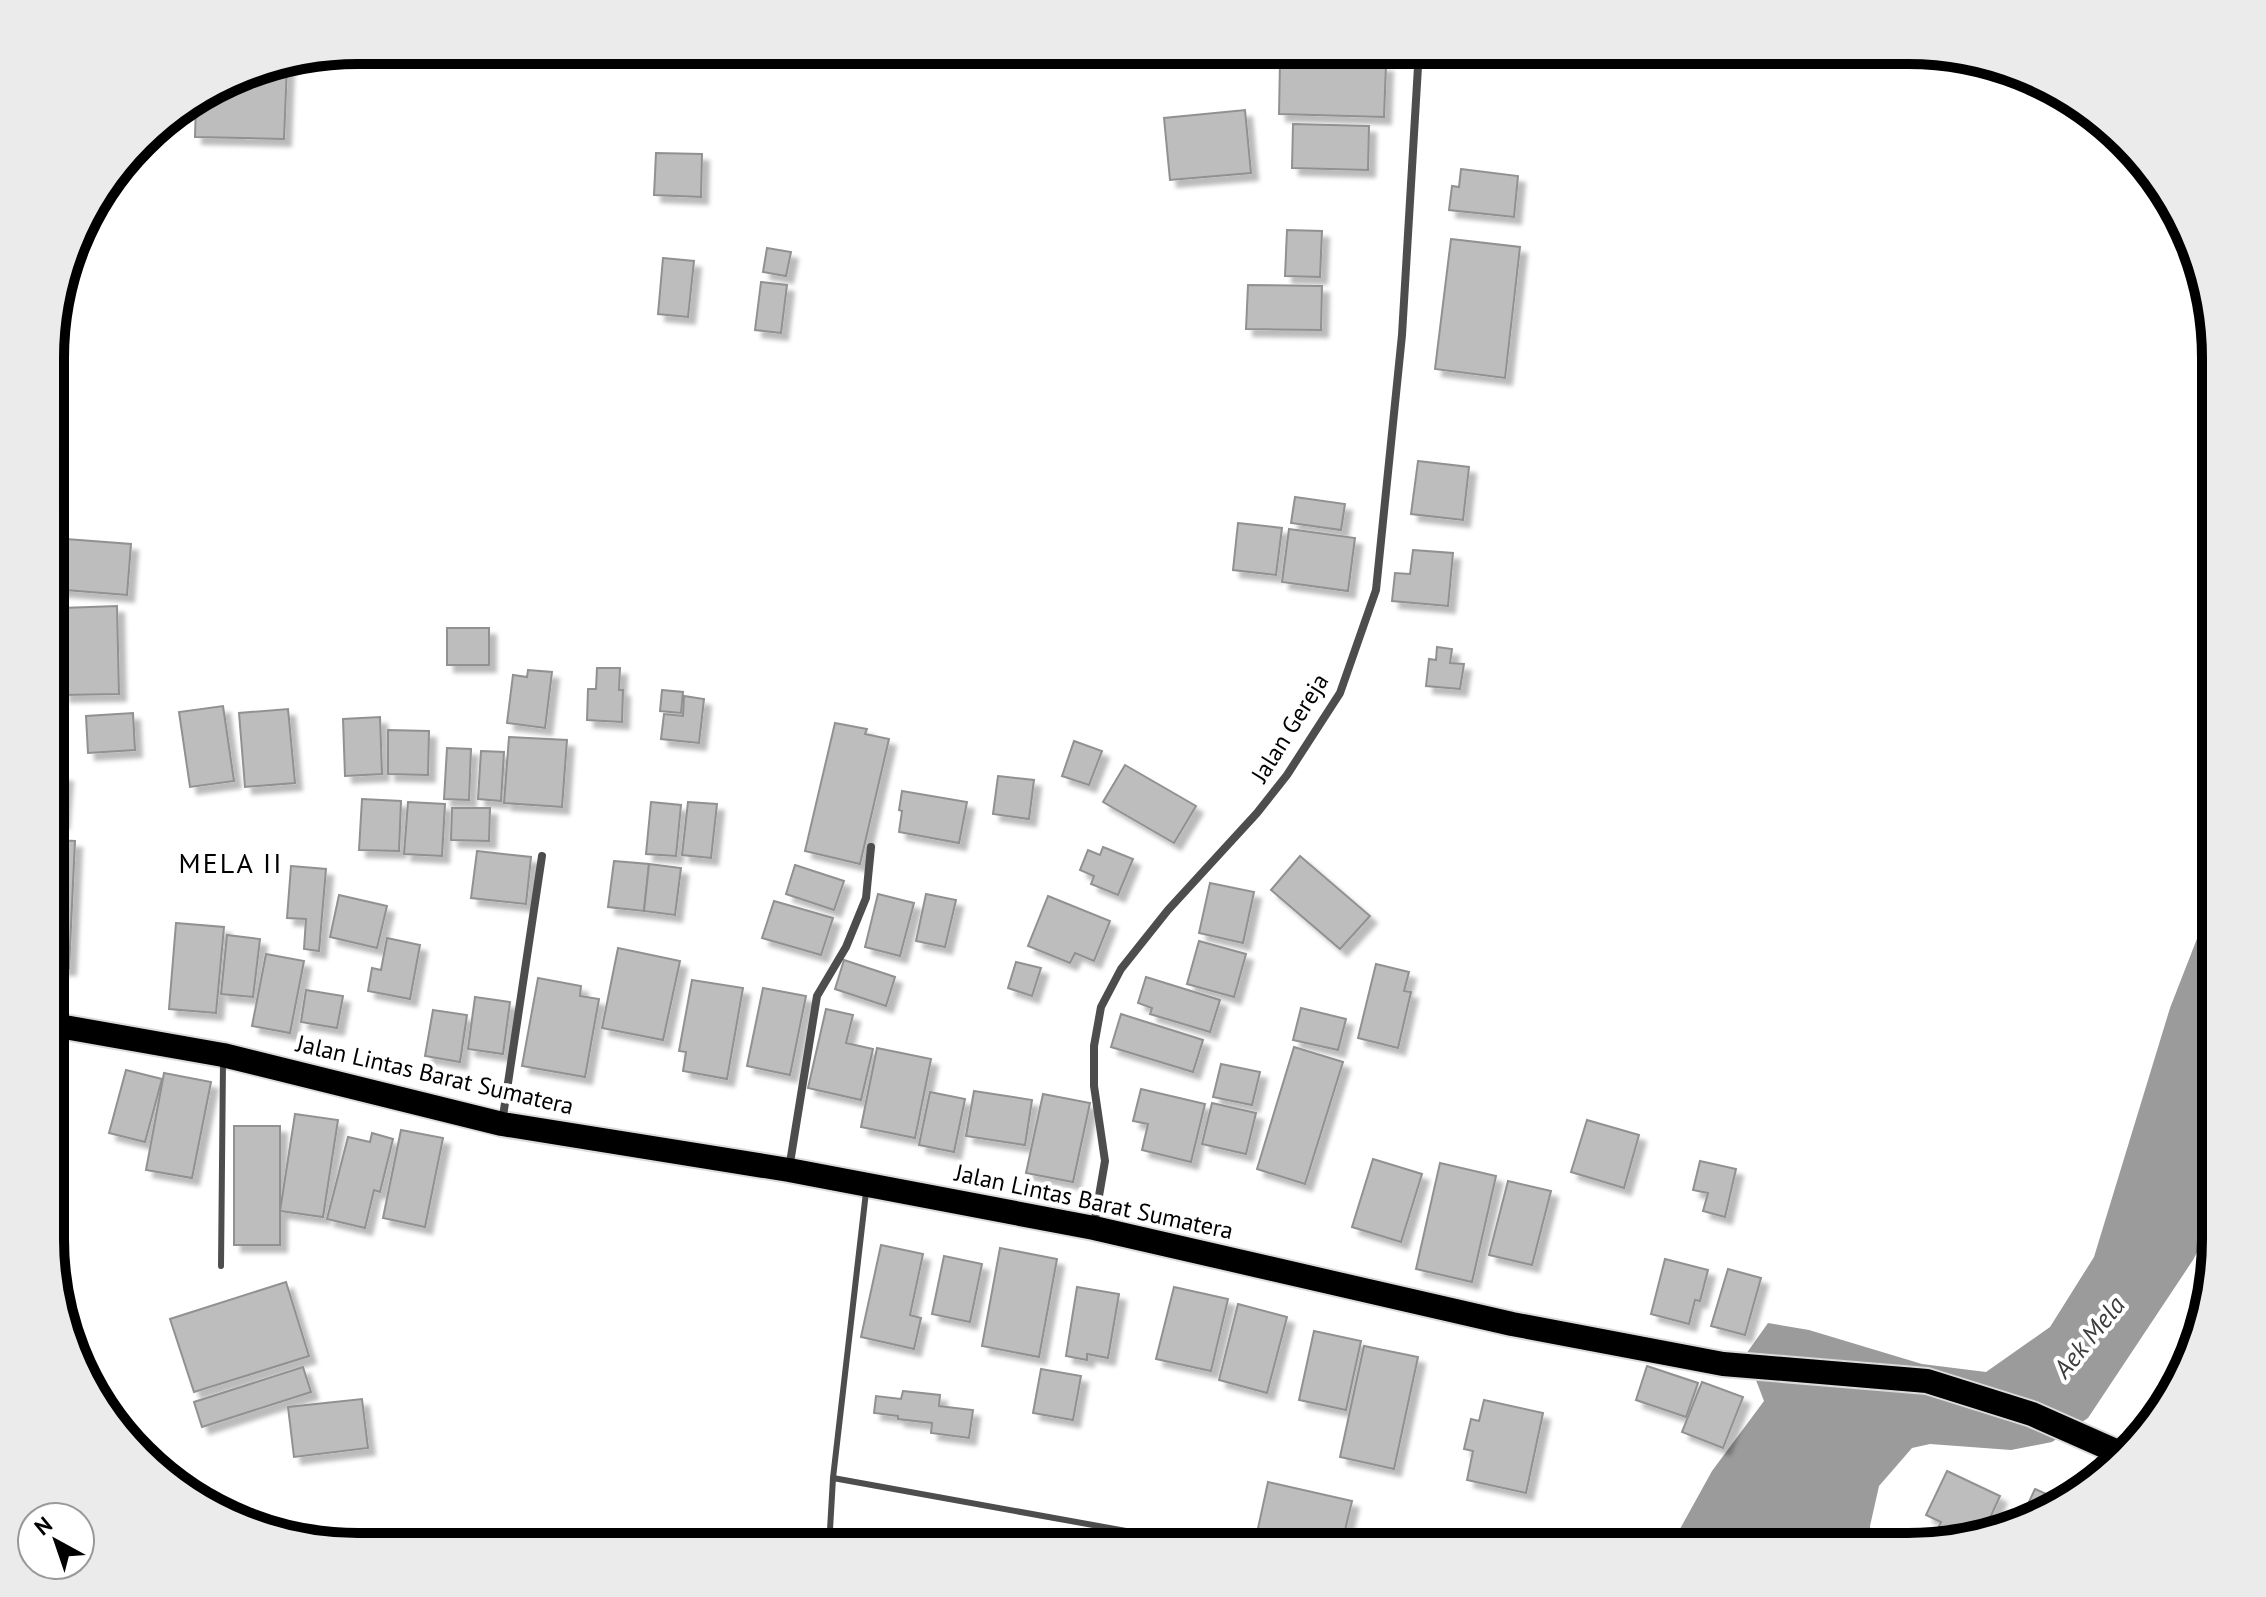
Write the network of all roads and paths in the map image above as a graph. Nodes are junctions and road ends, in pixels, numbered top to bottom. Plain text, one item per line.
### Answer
1 (1418, 64) edge
2 (871, 847) dead end
3 (542, 856) dead end
4 (64, 1027) edge
5 (223, 1055) junction
6 (502, 1124) junction
7 (789, 1170) junction
8 (866, 1184) junction
9 (1094, 1228) junction
10 (221, 1266) dead end
11 (2113, 1450) edge
12 (833, 1478) junction
13 (830, 1533) edge
14 (1137, 1533) edge

1 - 9 street, Jalan Gereja
2 - 7 street
3 - 6 street
4 - 5 highway, Jalan Lintas Barat Sumatera
5 - 6 highway, Jalan Lintas Barat Sumatera
5 - 10 lane
6 - 7 highway, Jalan Lintas Barat Sumatera
7 - 8 highway, Jalan Lintas Barat Sumatera
8 - 9 highway, Jalan Lintas Barat Sumatera
8 - 12 lane
9 - 11 highway, Jalan Lintas Barat Sumatera
12 - 13 lane
12 - 14 lane

